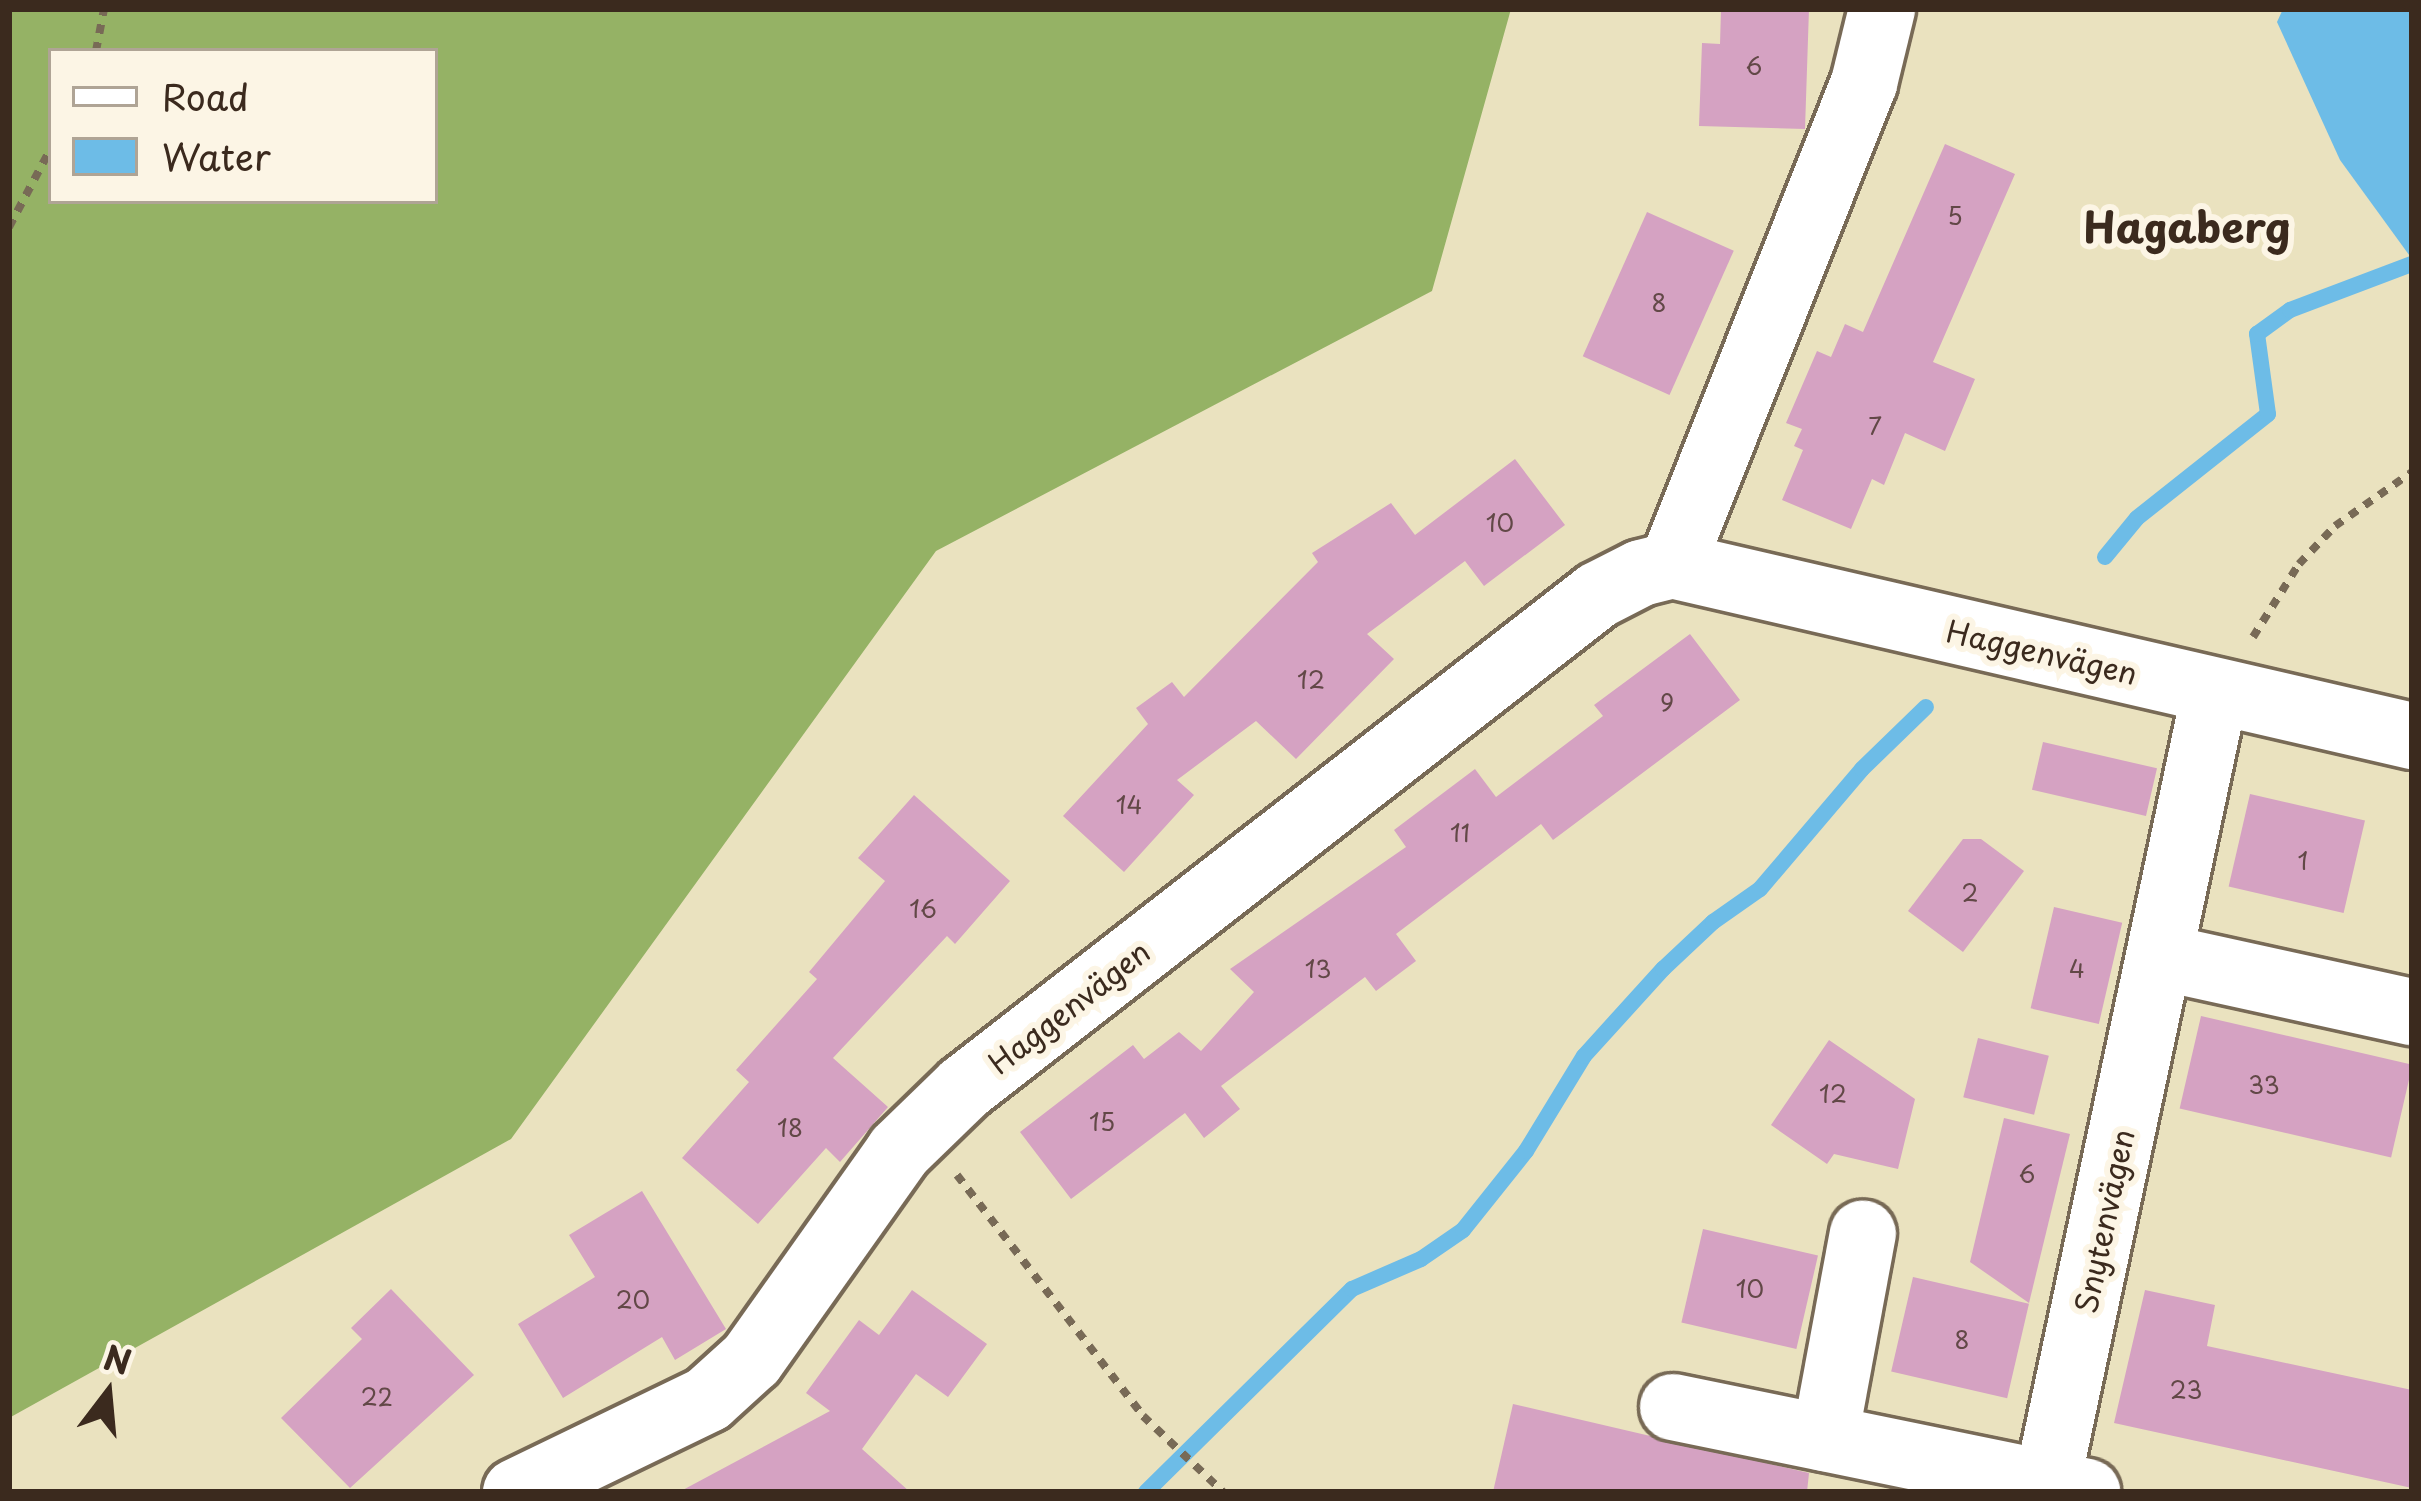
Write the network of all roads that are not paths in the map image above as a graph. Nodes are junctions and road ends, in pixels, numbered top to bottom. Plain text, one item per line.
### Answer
1 (1882, 9) edge
2 (1672, 565) junction
3 (2215, 692) junction
4 (2412, 736) edge
5 (2161, 958) junction
6 (2412, 1012) edge
7 (1863, 1233) dead end
8 (1673, 1407) dead end
9 (1825, 1438) junction
10 (2067, 1488) edge
11 (516, 1492) edge

1 - 2 street
2 - 3 street, Haggenvägen
2 - 11 street, Haggenvägen
3 - 4 street, Haggenvägen
3 - 5 street, Snytenvägen
5 - 6 street
5 - 10 street, Snytenvägen
7 - 9 street
8 - 9 street, Snytenvägen
9 - 10 street, Snytenvägen

